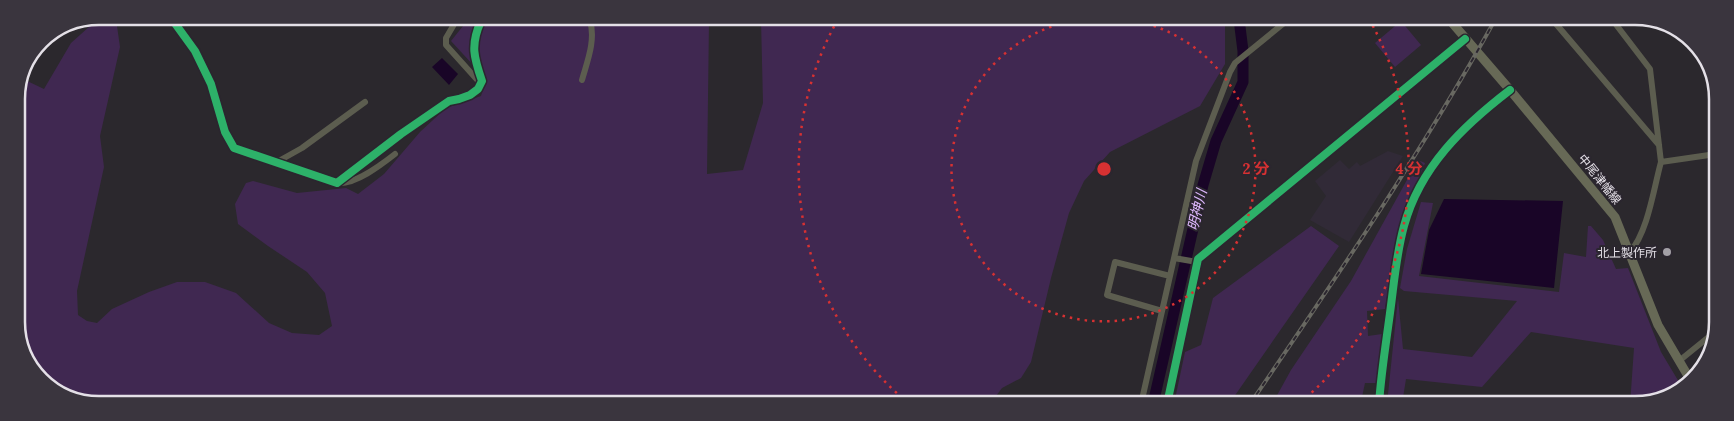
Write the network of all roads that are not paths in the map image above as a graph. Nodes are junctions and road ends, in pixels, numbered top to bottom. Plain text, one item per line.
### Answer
1 (176, 25) edge
2 (454, 25) edge
3 (479, 25) edge
4 (591, 25) edge
5 (1282, 25) edge
6 (1454, 25) edge
7 (1557, 25) edge
8 (1616, 25) edge
9 (1465, 39) junction
10 (582, 80) dead end
11 (481, 84) junction
12 (1510, 90) junction
13 (365, 102) dead end
14 (1659, 145) junction
15 (395, 154) dead end
16 (1709, 155) edge
17 (278, 162) junction
18 (1661, 162) junction
19 (337, 183) junction
20 (1630, 252) junction
21 (1176, 258) junction
22 (1193, 262) junction
23 (1170, 276) junction
24 (1162, 311) junction
25 (1707, 338) edge
26 (1680, 361) junction
27 (1687, 374) edge
28 (1143, 396) edge
29 (1168, 396) edge
30 (1380, 396) edge

1 - 17 street
2 - 11 street
3 - 11 street
4 - 10 street
5 - 21 street
6 - 9 main road, 中尾津幡線
7 - 14 street
8 - 14 street
9 - 12 main road, 中尾津幡線
9 - 22 street
11 - 19 street
12 - 20 main road, 中尾津幡線
12 - 30 street
13 - 17 street
14 - 18 street
15 - 19 street
16 - 18 street
17 - 19 street
18 - 20 street
20 - 26 main road, 中尾津幡線
21 - 22 street
21 - 23 street
22 - 29 street
23 - 24 street
23 - 24 street
24 - 28 street
25 - 26 street
26 - 27 main road, 中尾津幡線

